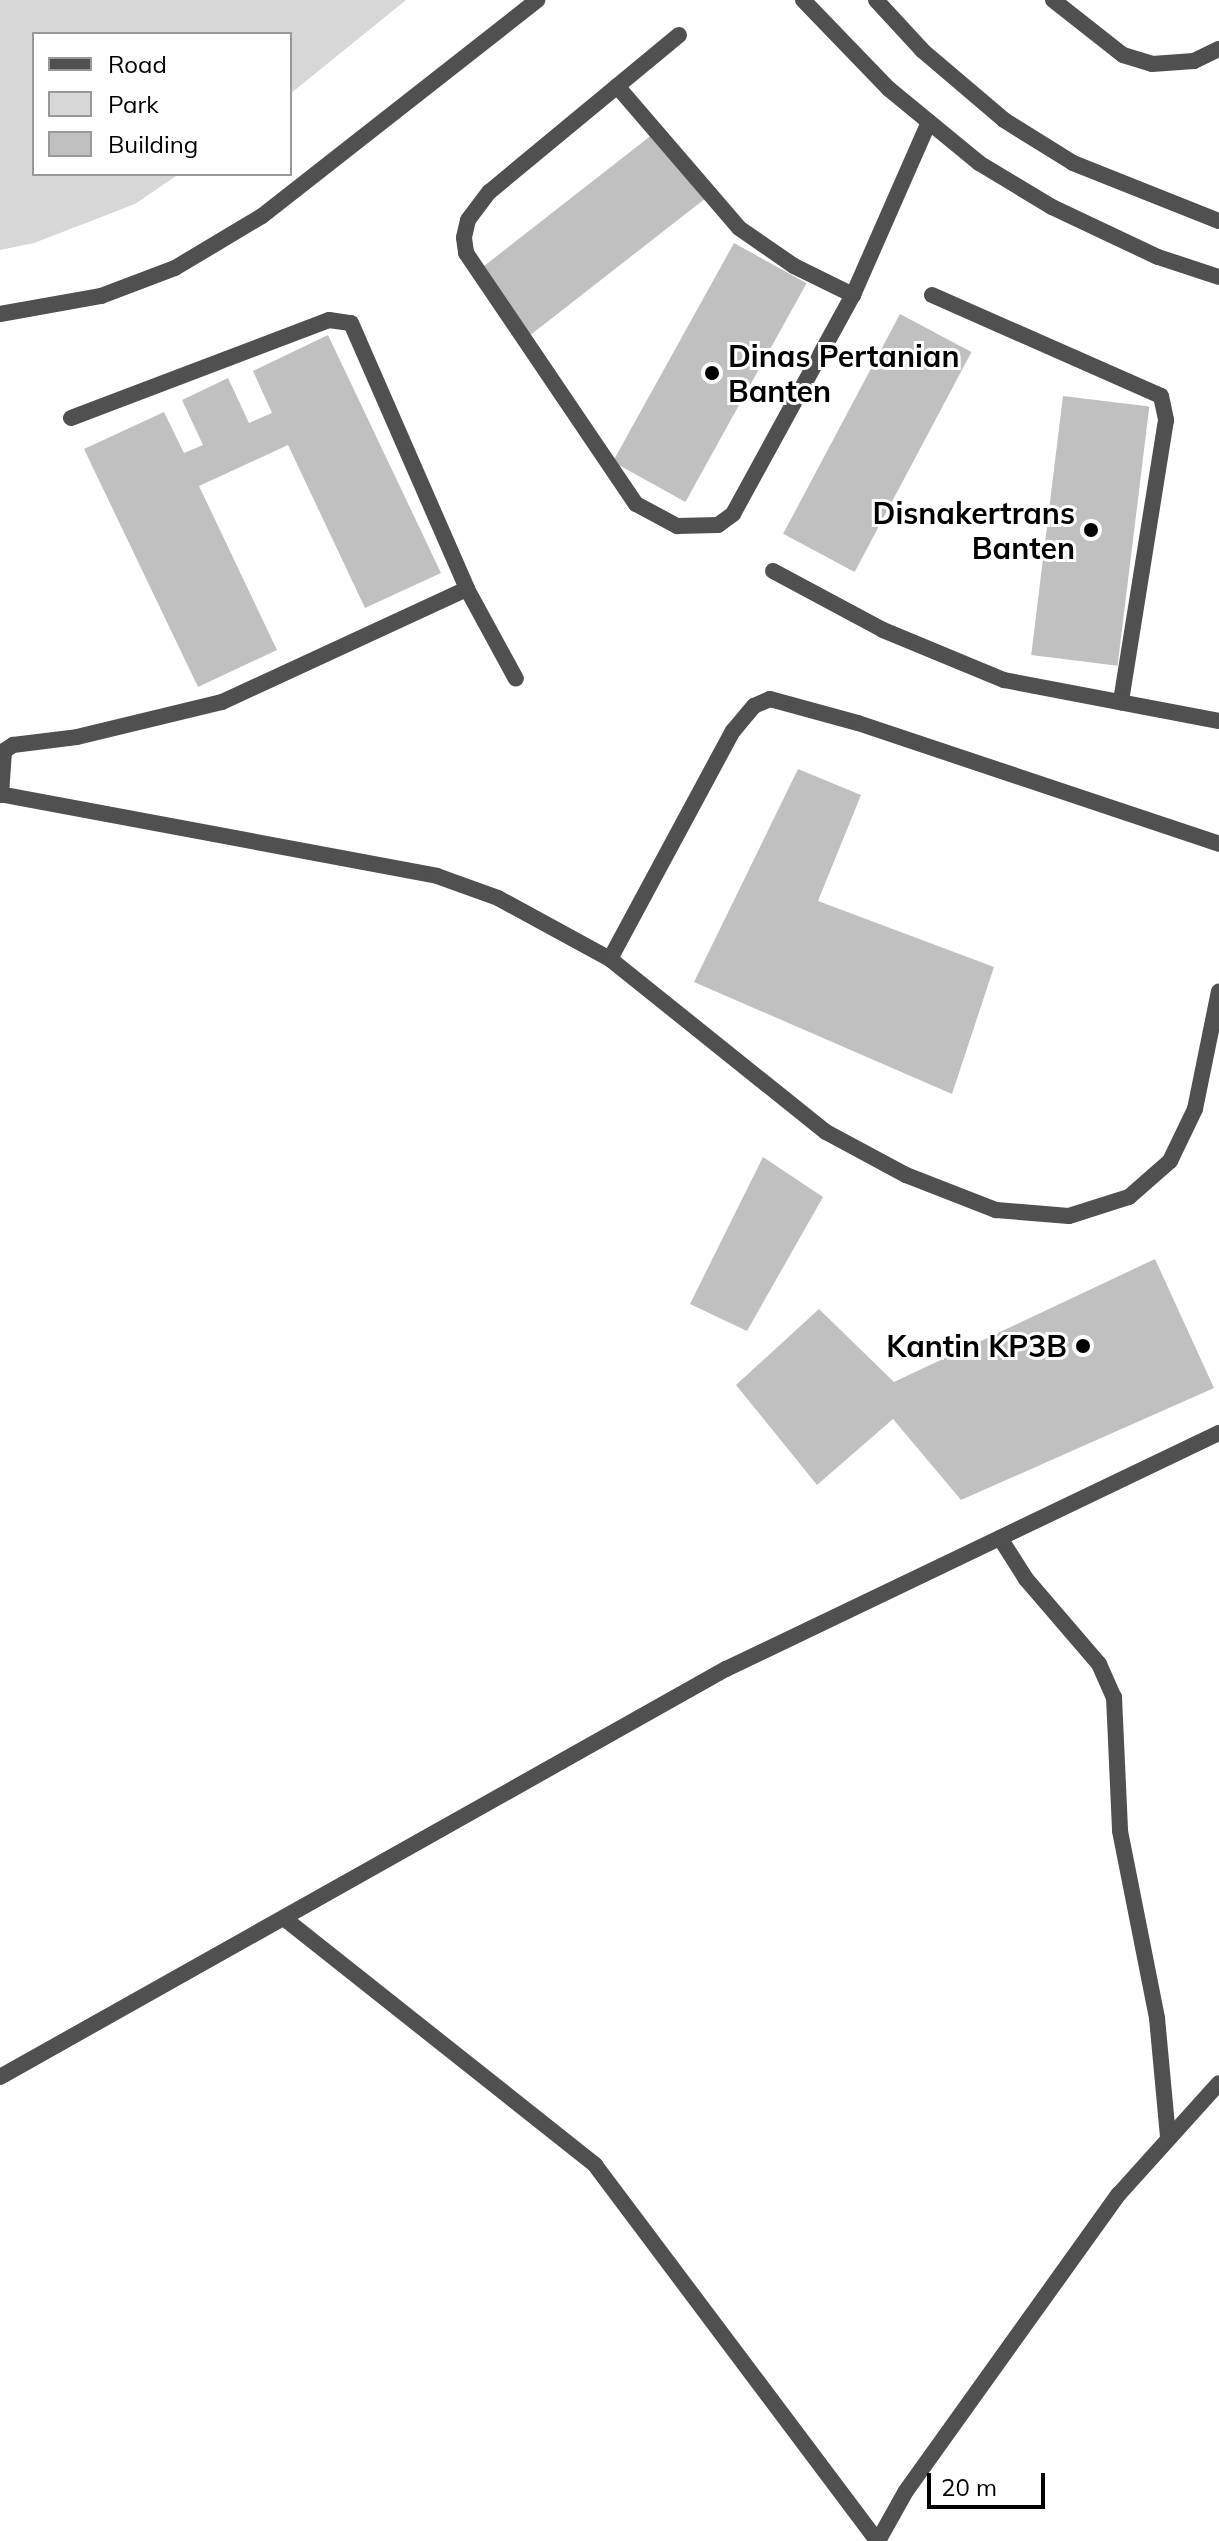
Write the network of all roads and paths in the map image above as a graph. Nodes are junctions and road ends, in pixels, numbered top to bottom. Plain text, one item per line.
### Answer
1 (537, 0) edge
2 (803, 0) edge
3 (876, 0) edge
4 (1053, 0) edge
5 (679, 35) dead end
6 (1219, 49) edge
7 (617, 86) junction
8 (929, 122) junction
9 (1219, 221) edge
10 (1219, 277) edge
11 (853, 295) junction
12 (932, 295) dead end
13 (0, 314) edge
14 (71, 418) dead end
15 (773, 571) dead end
16 (467, 589) junction
17 (516, 679) dead end
18 (1121, 702) junction
19 (1219, 721) edge
20 (0, 794) edge
21 (1219, 844) edge
22 (610, 959) junction
23 (1219, 991) edge
24 (1219, 1433) edge
25 (1000, 1538) junction
26 (285, 1919) junction
27 (0, 2077) edge
28 (1219, 2083) edge
29 (1168, 2137) junction
30 (878, 2541) edge

1 - 13 street
2 - 8 street
3 - 9 street
4 - 6 street
5 - 7 street
7 - 11 street
7 - 11 street
8 - 10 street
8 - 11 street
12 - 18 street
14 - 16 street
15 - 18 street
16 - 17 street
16 - 20 street
18 - 19 street
20 - 22 street
21 - 22 street
22 - 23 street
24 - 25 street
25 - 26 street
25 - 29 street
26 - 27 street
26 - 30 street
28 - 29 street
29 - 30 street

